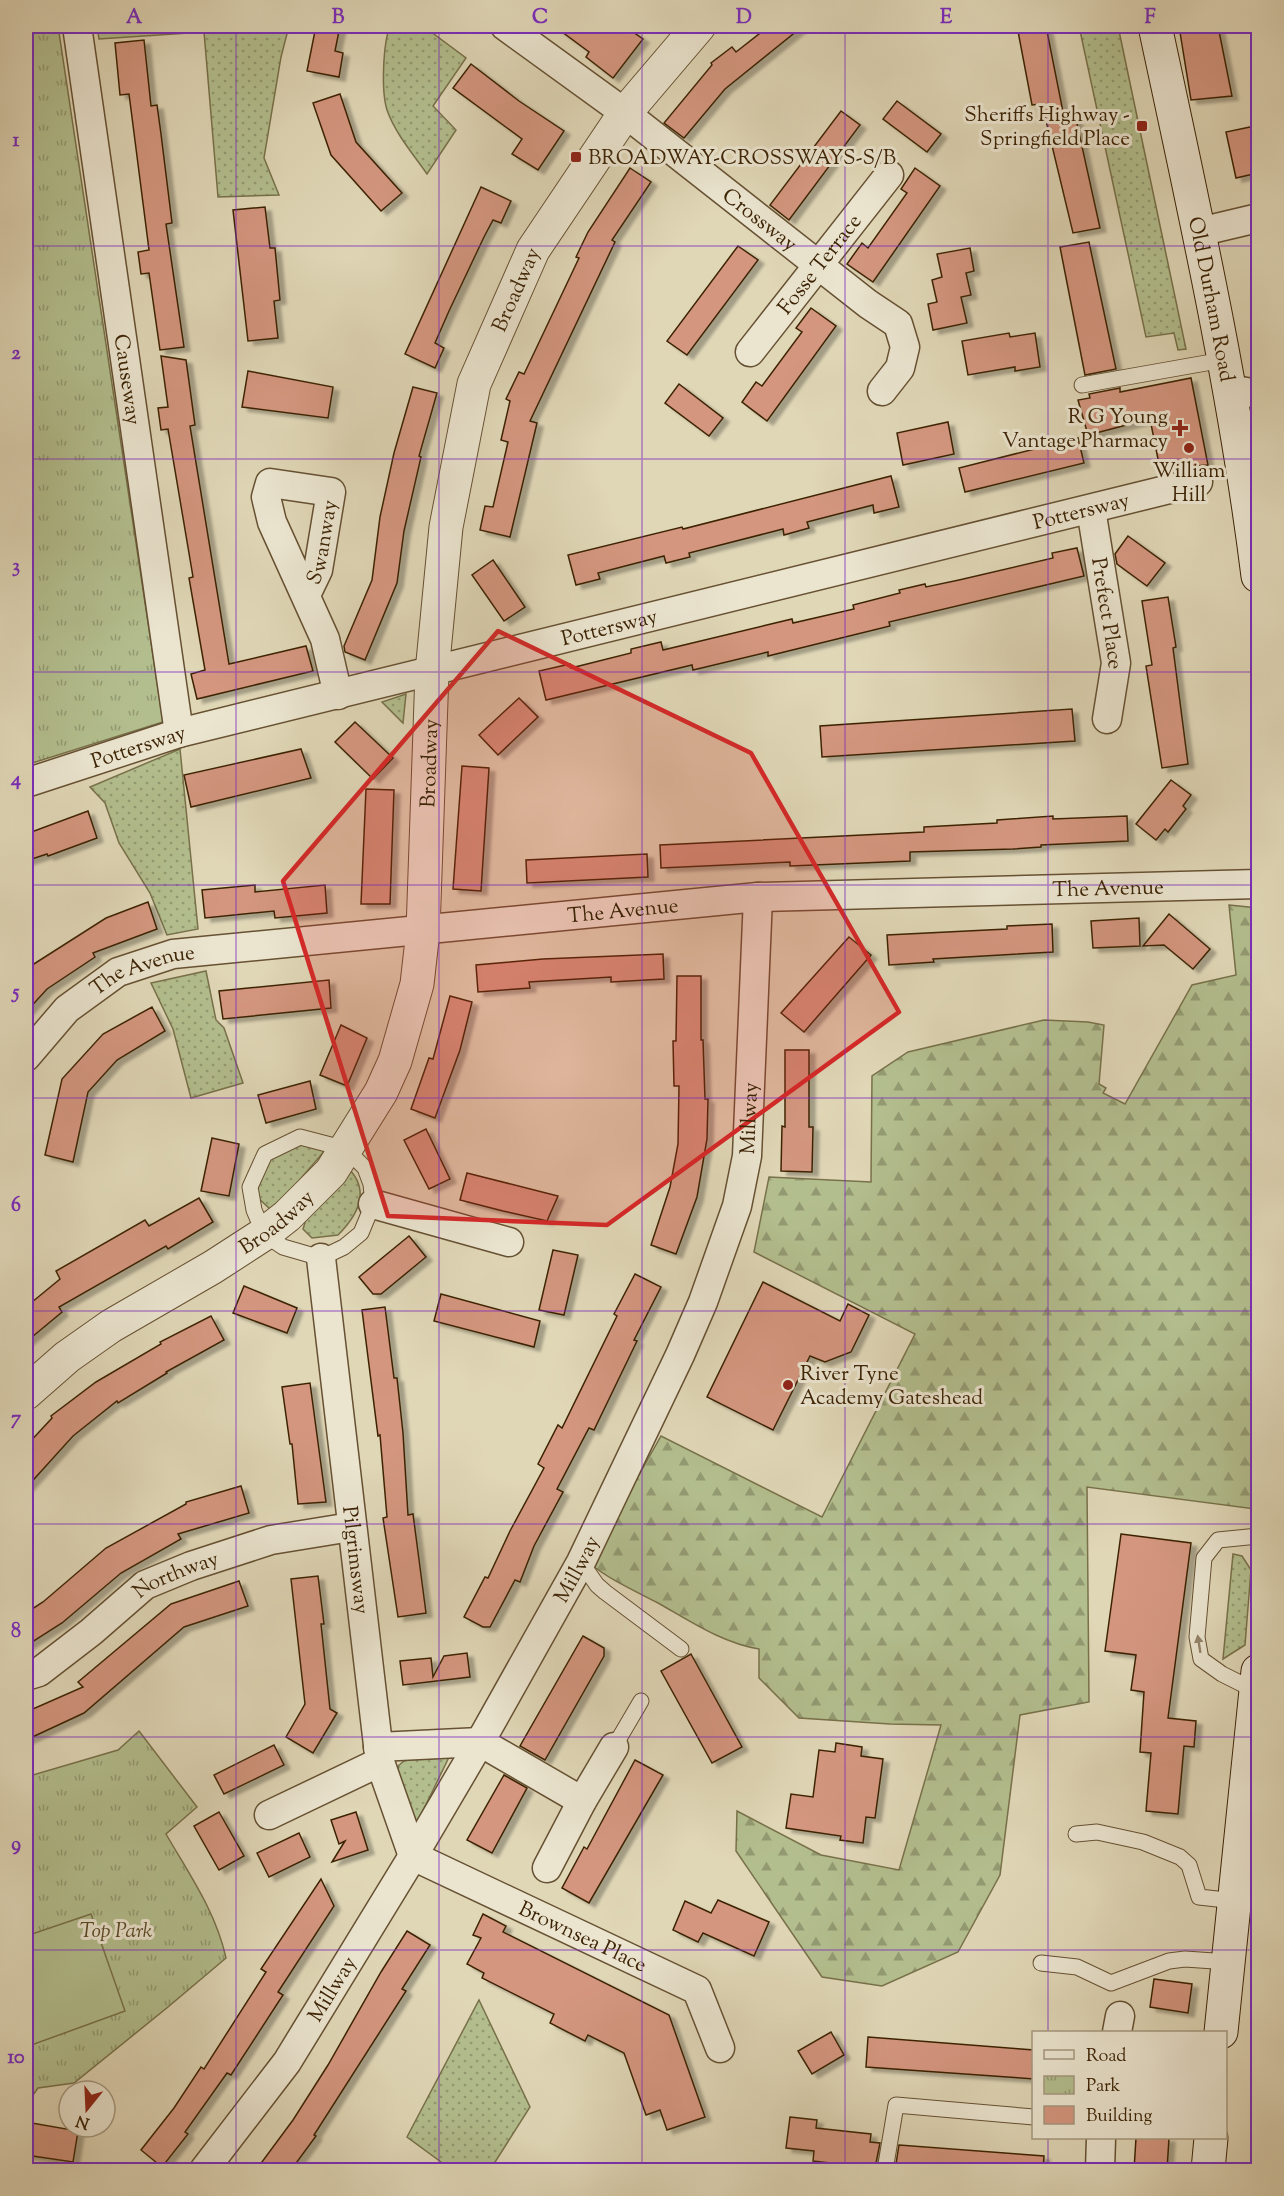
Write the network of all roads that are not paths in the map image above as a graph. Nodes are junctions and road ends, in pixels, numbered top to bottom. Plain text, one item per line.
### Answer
1 (77, 26) edge
2 (506, 26) edge
3 (699, 26) edge
4 (1155, 26) edge
5 (625, 112) junction
6 (889, 175) dead end
7 (1258, 218) edge
8 (1199, 232) junction
9 (819, 265) junction
10 (750, 352) dead end
11 (1237, 381) edge
12 (1082, 385) dead end
13 (882, 391) dead end
14 (1198, 482) dead end
15 (1091, 509) junction
16 (1258, 576) edge
17 (306, 595) dead end
18 (432, 672) junction
19 (338, 694) junction
20 (1107, 718) dead end
21 (179, 733) junction
22 (26, 783) edge
23 (1258, 884) edge
24 (758, 897) junction
25 (423, 931) junction
26 (26, 1057) edge
27 (346, 1149) junction
28 (373, 1204) junction
29 (264, 1234) junction
30 (509, 1242) dead end
31 (321, 1258) junction
32 (26, 1393) edge
33 (351, 1527) junction
34 (1258, 1536) edge
35 (581, 1562) junction
36 (681, 1649) dead end
37 (26, 1676) edge
38 (1258, 1681) edge
39 (641, 1701) dead end
40 (480, 1742) junction
41 (614, 1747) joint
42 (379, 1754) junction
43 (582, 1801) junction
44 (269, 1815) dead end
45 (1076, 1834) dead end
46 (413, 1856) junction
47 (547, 1868) dead end
48 (1235, 1901) junction
49 (1228, 1962) junction
50 (1041, 1963) dead end
51 (1221, 2031) edge
52 (720, 2048) dead end
53 (1032, 2117) edge
54 (1101, 2139) edge
55 (1211, 2139) edge
56 (204, 2170) edge
57 (885, 2170) edge
58 (1100, 2170) edge
59 (1208, 2170) edge

1 - 21 street, Causeway
2 - 5 street, Crossway
3 - 5 street, Broadway
4 - 8 street, Old Durham Road
5 - 9 street, Crossway
5 - 18 street, Broadway
6 - 9 street, Fosse Terrace
7 - 8 street
8 - 11 street, Old Durham Road
9 - 10 street, Fosse Terrace
9 - 13 street, Crossway
11 - 12 lane
11 - 16 street, Old Durham Road
14 - 15 street, Pottersway
15 - 18 street, Pottersway
15 - 20 street, Prefect Place
17 - 19 street, Swanway
18 - 19 street, Pottersway
18 - 25 street, Broadway
19 - 21 street, Pottersway
21 - 22 street, Pottersway
23 - 24 street, The Avenue
24 - 25 street, The Avenue
24 - 35 street, Millway
25 - 26 street, The Avenue
25 - 27 street, Broadway
27 - 28 lane
27 - 29 street, Broadway
27 - 29 lane
28 - 30 street
28 - 31 lane
29 - 31 lane
29 - 32 street, Broadway
31 - 33 street, Pilgrimsway
33 - 37 street, Northway
33 - 42 street, Pilgrimsway
38 -> 34 lane
35 - 36 lane
35 - 40 street, Millway
38 - 48 street
39 - 41 lane
40 - 42 street
40 - 43 street
40 - 46 street, Millway
41 - 43 street
42 - 44 street
42 - 46 street, Pilgrimsway
43 - 47 street
45 - 48 lane
46 - 52 street, Brownsea Place
46 - 56 street, Millway
48 - 49 street
49 - 50 lane
49 - 51 street
53 - 57 lane
54 - 58 street
55 - 59 street

